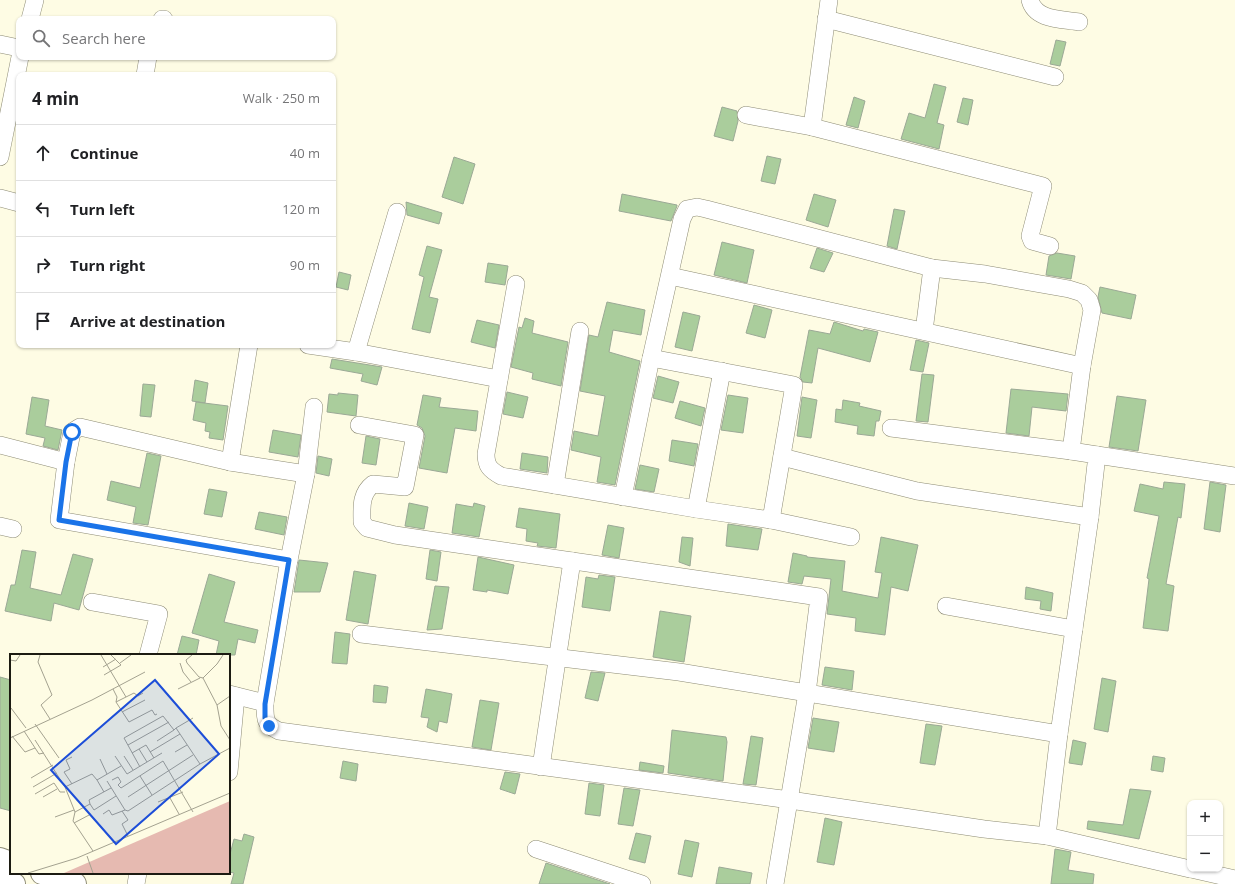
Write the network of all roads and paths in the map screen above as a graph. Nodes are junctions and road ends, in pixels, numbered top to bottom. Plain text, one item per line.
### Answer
1 (35, 0) edge
2 (829, 0) edge
3 (1030, 0) edge
4 (31, 16) edge
5 (826, 20) junction
6 (1079, 22) dead end
7 (0, 44) edge
8 (16, 47) edge
9 (19, 60) edge
10 (148, 60) edge
11 (17, 72) edge
12 (146, 72) edge
13 (16, 77) edge
14 (1055, 77) dead end
15 (746, 115) dead end
16 (812, 127) junction
17 (0, 157) edge
18 (0, 198) edge
19 (16, 202) edge
20 (397, 212) dead end
21 (1050, 246) dead end
22 (932, 268) junction
23 (670, 276) junction
24 (516, 284) dead end
25 (580, 331) dead end
26 (924, 331) junction
27 (249, 348) edge
28 (329, 348) edge
29 (356, 352) junction
30 (651, 358) junction
31 (1082, 366) junction
32 (722, 371) junction
33 (499, 379) junction
34 (314, 407) dead end
35 (359, 425) dead end
36 (891, 428) dead end
37 (0, 445) edge
38 (1071, 451) junction
39 (1097, 455) junction
40 (782, 457) junction
41 (66, 462) junction
42 (230, 462) junction
43 (306, 474) junction
44 (1235, 476) edge
45 (555, 484) junction
46 (623, 497) junction
47 (696, 509) junction
48 (1090, 517) junction
49 (771, 520) junction
50 (851, 538) dead end
51 (289, 560) junction
52 (572, 561) junction
53 (92, 602) dead end
54 (946, 606) dead end
55 (1074, 629) junction
56 (361, 634) dead end
57 (148, 654) edge
58 (556, 657) junction
59 (807, 693) junction
60 (232, 695) edge
61 (265, 704) junction
62 (1059, 734) junction
63 (230, 746) edge
64 (541, 767) junction
65 (790, 800) junction
66 (1047, 836) junction
67 (536, 849) dead end
68 (0, 859) edge
69 (10, 863) edge
70 (1187, 868) edge
71 (1204, 872) edge
72 (45, 874) edge
73 (138, 874) edge
74 (0, 879) edge
75 (1235, 879) edge
76 (14, 884) edge
77 (75, 884) edge
78 (136, 884) edge
79 (642, 884) edge
80 (775, 884) edge

1 - 4 street
2 - 5 street
3 - 6 street
5 - 14 street
5 - 16 street
7 - 8 street
9 - 11 street
10 - 12 street
13 - 17 street
15 - 16 street
16 - 21 street
18 - 19 street
20 - 29 street
22 - 23 street
22 - 26 street
22 - 31 street
23 - 26 street
23 - 30 street
24 - 33 street
25 - 45 street
26 - 31 street
27 - 42 street
28 - 29 street
29 - 33 street
30 - 32 street
30 - 46 street
31 - 38 street
32 - 40 street
32 - 47 street
33 - 45 street
34 - 43 street
35 - 52 street
36 - 38 street
37 - 41 street
38 - 39 street
39 - 44 street
39 - 48 street
40 - 48 street
40 - 49 street
41 - 42 street
41 - 51 street
42 - 43 street
43 - 51 street
45 - 46 street
46 - 47 street
47 - 49 street
48 - 55 street
49 - 50 street
51 - 61 street
52 - 58 street
52 - 59 street
53 - 57 street
54 - 55 street
55 - 62 street
56 - 58 street
58 - 59 street
58 - 64 street
59 - 62 street
59 - 65 street
60 - 61 street
60 - 63 street
61 - 64 street
62 - 66 street
64 - 65 street
65 - 66 street
65 - 80 street
66 - 70 street
67 - 79 street
68 - 69 highway
71 - 75 street
72 - 77 highway
73 - 78 street
74 - 76 highway

